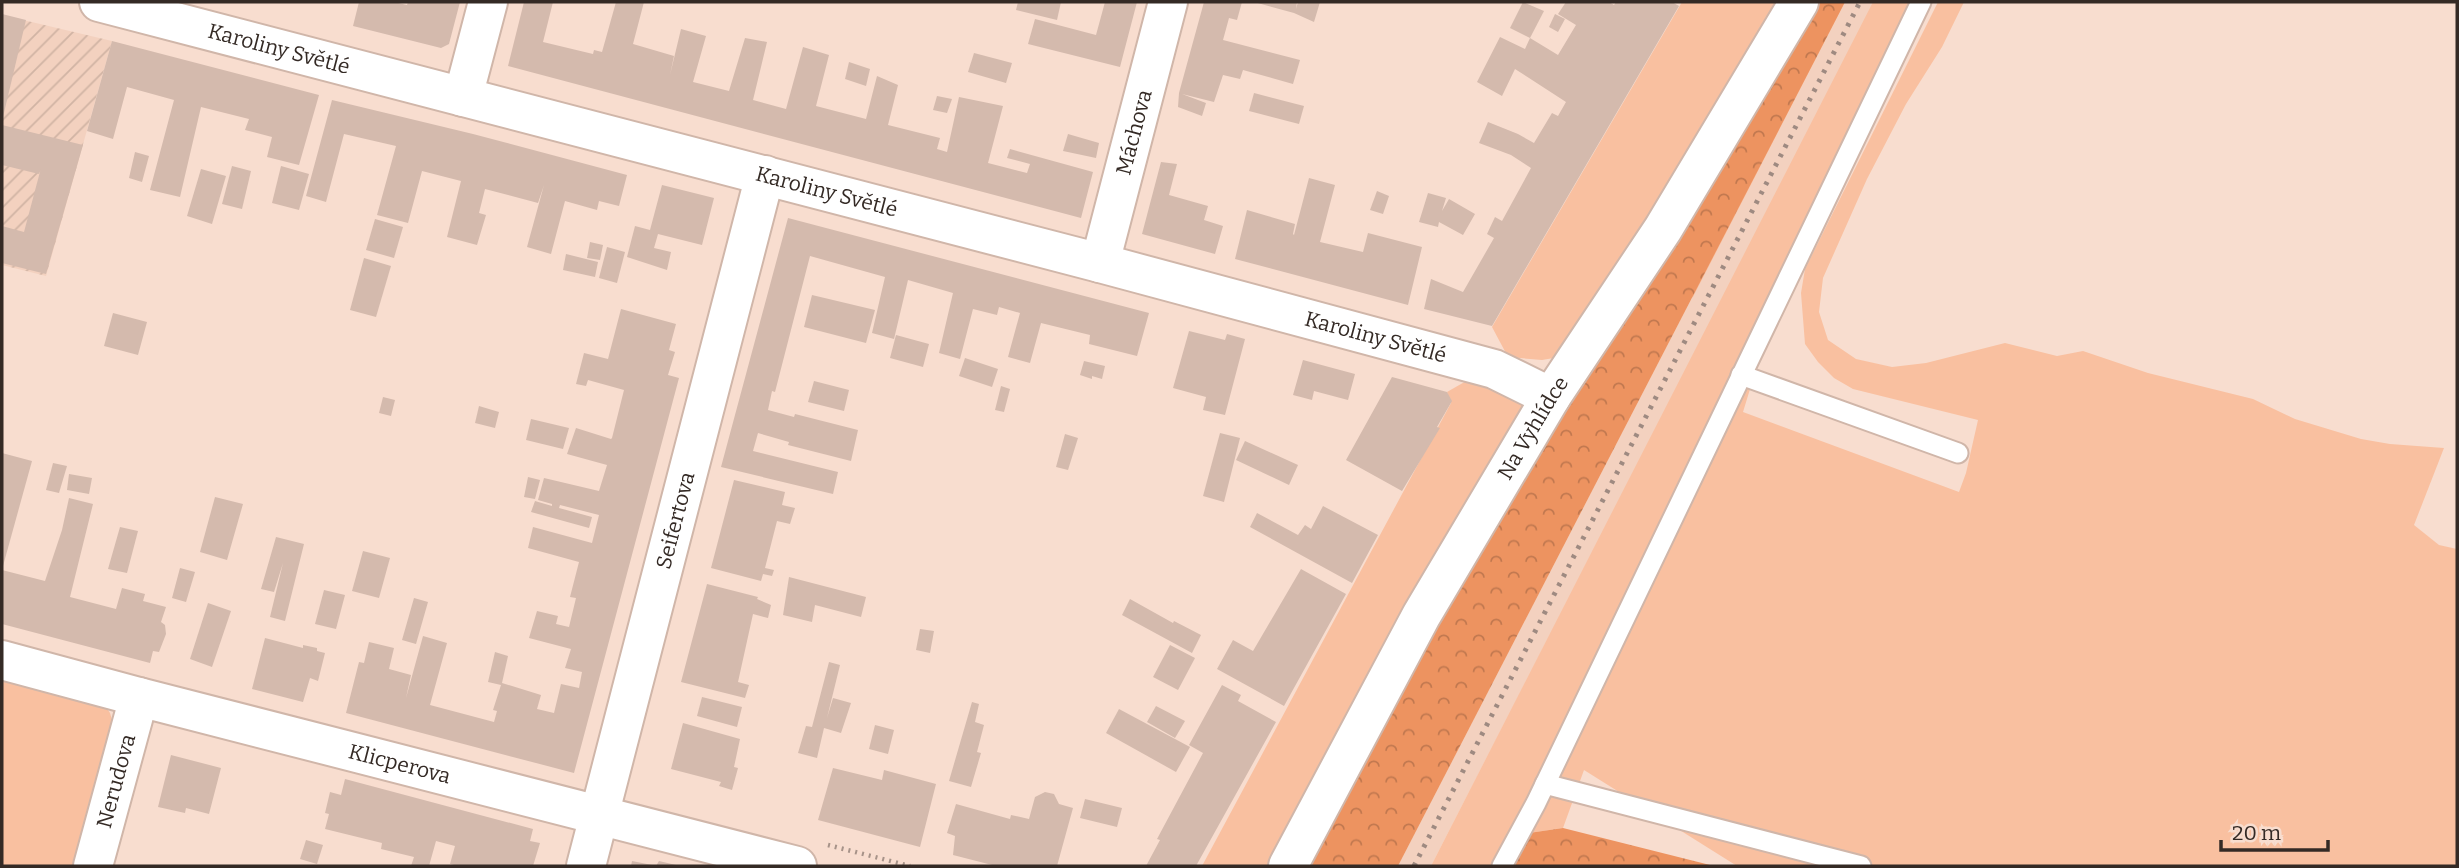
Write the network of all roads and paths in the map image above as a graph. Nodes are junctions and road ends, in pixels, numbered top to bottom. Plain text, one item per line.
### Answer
1 (99, 2) edge
2 (488, 2) edge
3 (1168, 2) edge
4 (1799, 2) edge
5 (1921, 2) edge
6 (463, 97) junction
7 (765, 175) junction
8 (1100, 263) junction
9 (1741, 375) junction
10 (1551, 397) junction
11 (1958, 453) dead end
12 (2, 660) edge
13 (139, 697) junction
14 (1545, 784) junction
15 (600, 814) junction
16 (93, 866) edge
17 (586, 866) edge
18 (797, 866) edge
19 (1288, 866) edge
20 (1502, 866) edge
21 (1861, 866) edge

1 - 6 street, Karoliny Světlé
2 - 6 street
3 - 8 street, Máchova
4 - 10 street, Na Vyhlídce
5 - 9 lane
6 - 7 street, Karoliny Světlé
7 - 8 street, Karoliny Světlé
7 - 15 street, Seifertova
8 - 10 street, Karoliny Světlé
9 - 11 lane
9 - 14 lane
10 - 19 street, Na Vyhlídce
12 - 13 street, Klicperova
13 - 15 street, Klicperova
13 - 16 street, Nerudova
14 - 20 lane
14 - 21 lane
15 - 17 street, Seifertova
15 - 18 street, Klicperova

